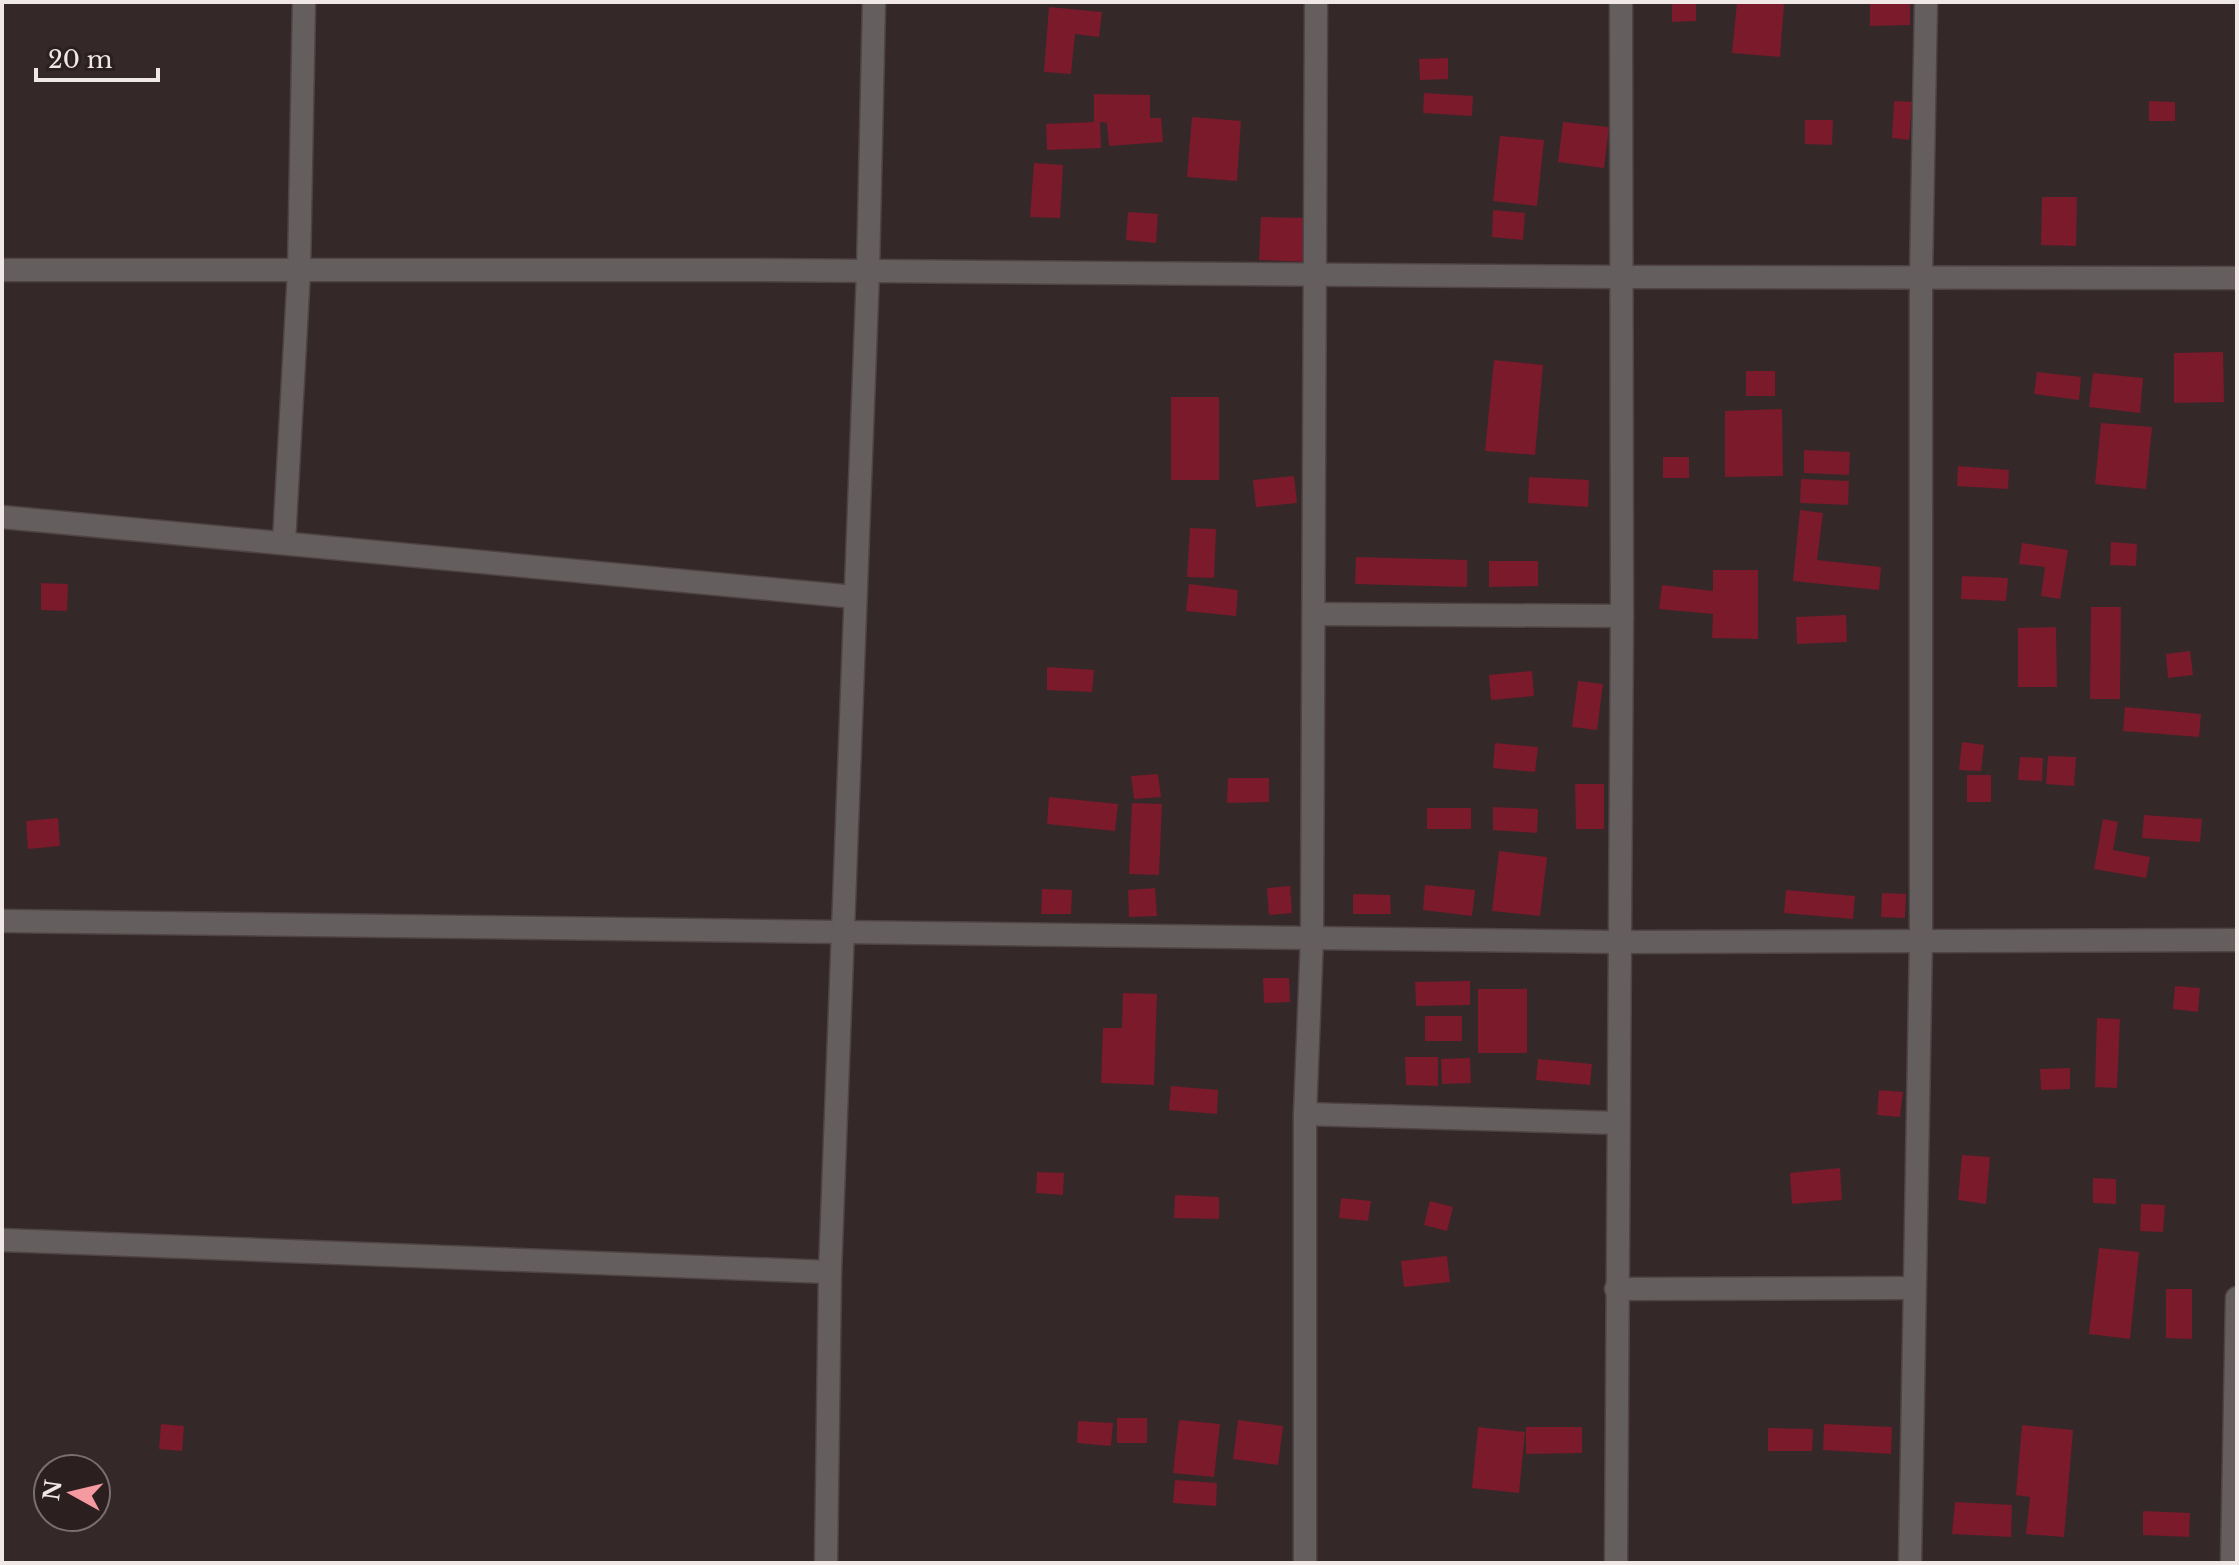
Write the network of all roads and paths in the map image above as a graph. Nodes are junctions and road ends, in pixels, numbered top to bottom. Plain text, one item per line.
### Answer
1 (304, 2) edge
2 (874, 2) edge
3 (1316, 2) edge
4 (1621, 2) edge
5 (1926, 2) edge
6 (2, 270) edge
7 (299, 271) junction
8 (868, 271) junction
9 (1316, 275) junction
10 (1921, 276) junction
11 (1621, 277) junction
12 (2237, 278) edge
13 (2, 517) edge
14 (284, 542) junction
15 (855, 597) junction
16 (1314, 614) junction
17 (1622, 616) junction
18 (2, 921) edge
19 (845, 932) junction
20 (1312, 938) junction
21 (1921, 939) junction
22 (2237, 940) edge
23 (1618, 942) junction
24 (1305, 1114) junction
25 (1618, 1123) junction
26 (2, 1240) edge
27 (830, 1272) junction
28 (1914, 1288) junction
29 (1616, 1289) junction
30 (2237, 1298) edge
31 (826, 1563) edge
32 (1305, 1563) edge
33 (1616, 1563) edge
34 (1910, 1563) edge
35 (2232, 1563) edge

1 - 7 street
2 - 8 street
3 - 9 street
4 - 11 street
5 - 10 street
6 - 7 street
7 - 8 street
7 - 14 street
8 - 9 street
8 - 15 street
9 - 11 street
9 - 16 street
10 - 11 street
10 - 12 street
10 - 21 street
11 - 17 street
13 - 14 street
14 - 15 street
15 - 19 street
16 - 17 street
16 - 20 street
17 - 23 street
18 - 19 street
19 - 20 street
19 - 27 street
20 - 23 street
20 - 24 street
21 - 22 street
21 - 23 street
21 - 28 street
23 - 25 street
24 - 25 street
24 - 32 street
25 - 29 street
26 - 27 street
27 - 31 street
28 - 29 street
28 - 34 street
29 - 33 street
30 - 35 street

